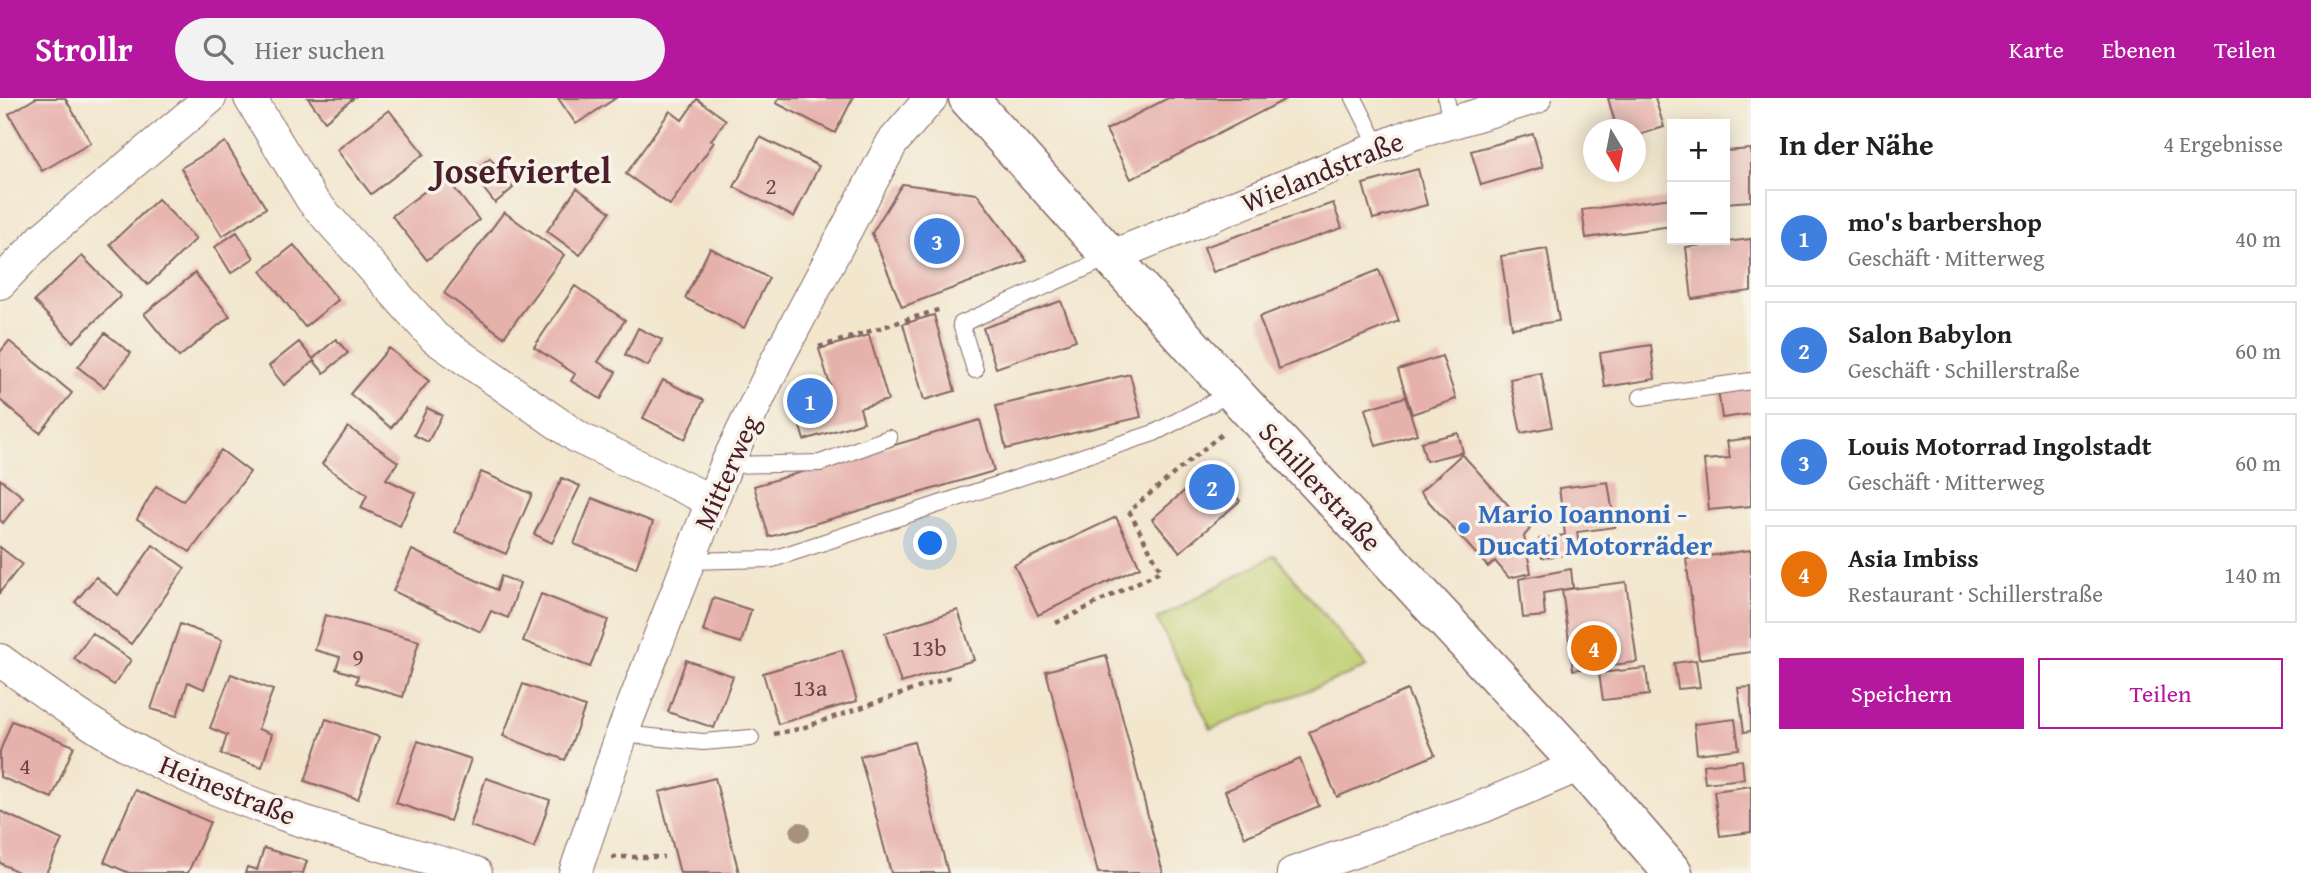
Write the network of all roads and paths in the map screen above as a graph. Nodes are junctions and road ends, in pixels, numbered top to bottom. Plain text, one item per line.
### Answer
1 (210, 98) edge
2 (250, 98) edge
3 (931, 98) edge
4 (968, 98) edge
5 (1354, 98) edge
6 (1532, 98) edge
7 (1449, 110) edge
8 (1378, 148) junction
9 (1112, 256) junction
10 (0, 283) edge
11 (945, 307) dead end
12 (777, 360) junction
13 (975, 370) dead end
14 (1751, 381) edge
15 (1233, 391) junction
16 (1641, 397) dead end
17 (1228, 429) dead end
18 (889, 438) dead end
19 (726, 465) junction
20 (712, 501) junction
21 (687, 561) junction
22 (1056, 623) dead end
23 (0, 660) edge
24 (953, 676) dead end
25 (622, 734) junction
26 (751, 738) joint
27 (1580, 765) junction
28 (664, 857) dead end
29 (577, 865) edge
30 (476, 873) edge
31 (1293, 873) edge
32 (1673, 873) edge

1 - 10 street
2 - 20 street
3 - 12 street, Mitterweg
4 - 9 main road, Schillerstraße
5 - 8 lane
6 - 7 street, Wielandstraße
7 - 8 street, Wielandstraße
8 - 9 street, Wielandstraße
9 - 13 lane
9 - 15 main road, Schillerstraße
11 - 12 path
12 - 19 street, Mitterweg
14 - 16 lane
15 - 21 lane
15 - 27 main road, Schillerstraße
17 - 22 path
18 - 19 lane
19 - 20 street, Mitterweg
20 - 21 street, Mitterweg
21 - 25 street, Mitterweg
23 - 30 street, Heinestraße
24 - 26 path
25 - 26 lane
25 - 29 street, Mitterweg
27 - 31 street
27 - 32 main road, Schillerstraße
28 - 29 path

